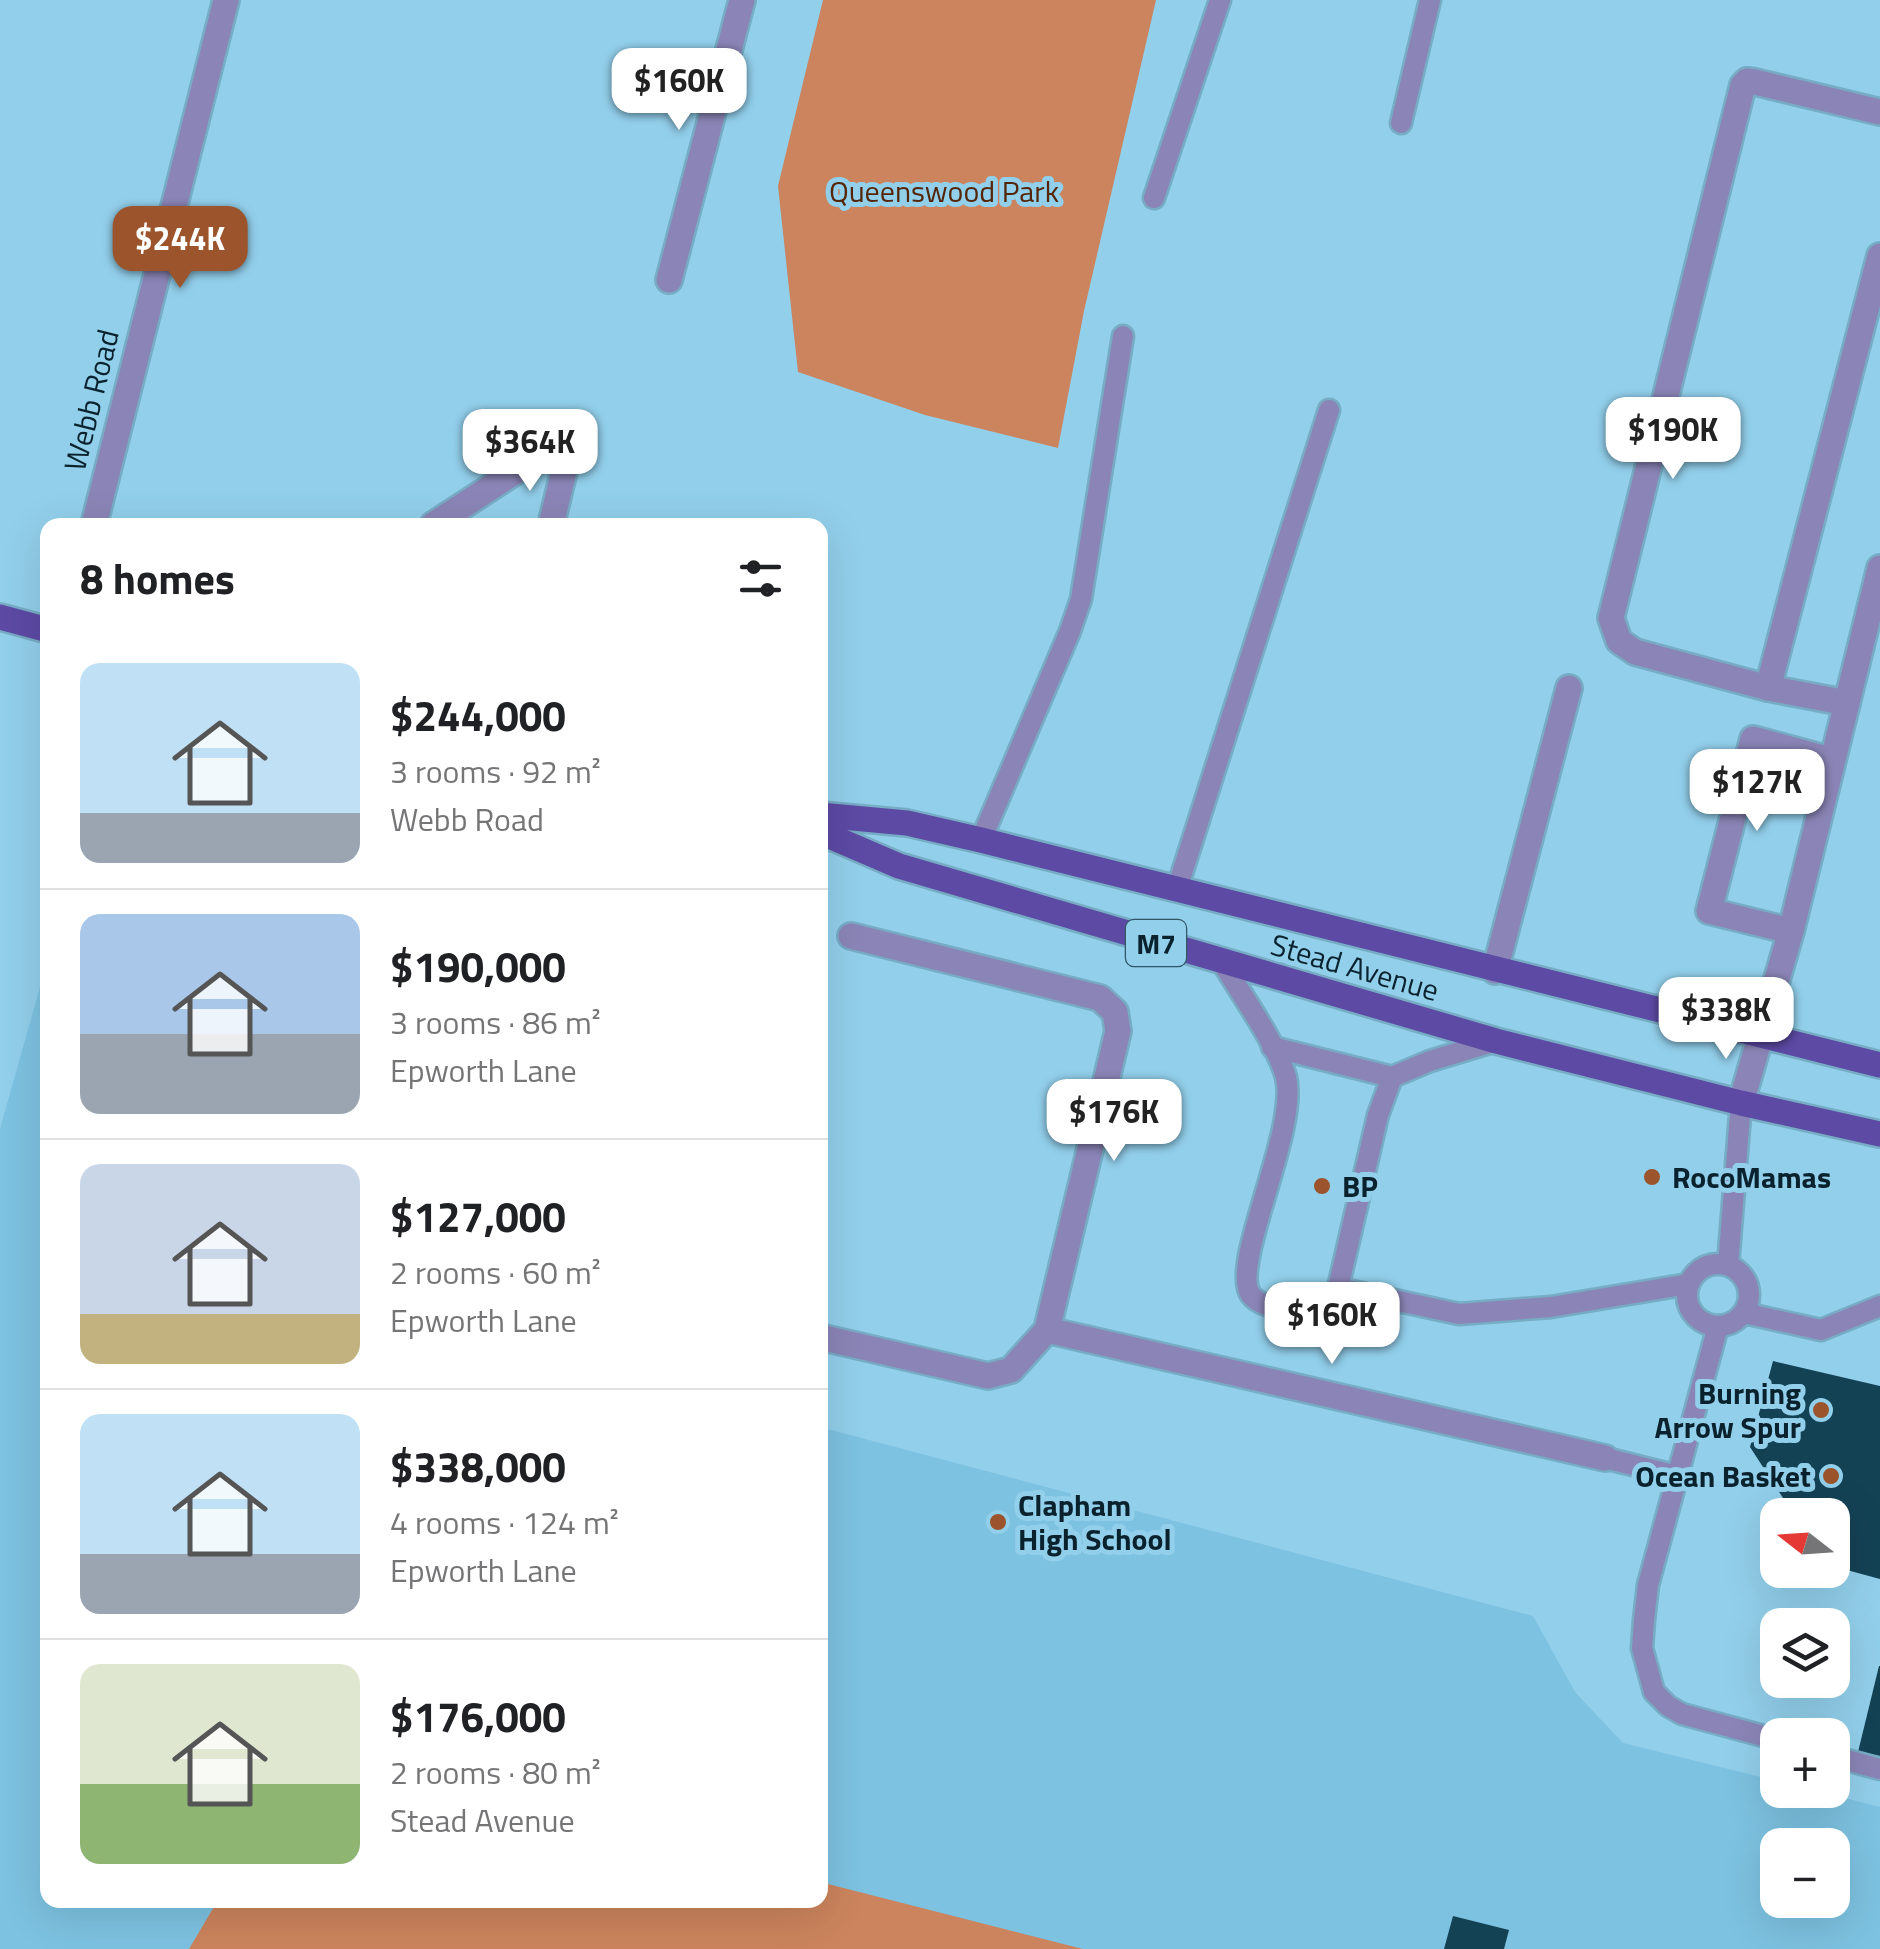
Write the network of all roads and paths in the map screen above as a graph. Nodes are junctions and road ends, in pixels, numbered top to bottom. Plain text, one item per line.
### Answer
1 (226, 0) edge
2 (742, 0) edge
3 (1220, 0) edge
4 (1430, 0) edge
5 (1880, 112) edge
6 (1401, 123) dead end
7 (1154, 198) dead end
8 (1880, 256) edge
9 (669, 280) dead end
10 (1122, 336) dead end
11 (1328, 410) dead end
12 (96, 518) edge
13 (444, 518) edge
14 (552, 518) edge
15 (1880, 568) edge
16 (0, 617) edge
17 (40, 628) edge
18 (1569, 688) dead end
19 (1768, 688) junction
20 (1846, 702) junction
21 (1831, 760) junction
22 (828, 816) edge
23 (828, 835) edge
24 (981, 840) junction
25 (1177, 889) junction
26 (1791, 931) junction
27 (851, 936) dead end
28 (1222, 962) junction
29 (1494, 971) junction
30 (1762, 1038) junction
31 (1496, 1042) junction
32 (1272, 1047) junction
33 (1880, 1065) edge
34 (1392, 1077) junction
35 (1742, 1103) junction
36 (1880, 1134) edge
37 (1728, 1265) junction
38 (1690, 1284) junction
39 (1338, 1288) junction
40 (1880, 1306) edge
41 (1744, 1313) junction
42 (1718, 1326) junction
43 (1046, 1330) junction
44 (828, 1340) edge
45 (1604, 1458) joint
46 (1676, 1476) junction
47 (1760, 1735) edge
48 (1850, 1760) edge
49 (1880, 1768) edge

1 - 12 street, Webb Road
2 - 9 street
3 - 7 lane
4 - 6 lane
5 - 19 street
8 - 19 street
10 - 24 lane
11 - 25 lane
13 - 14 street
15 - 20 street
16 - 17 main road
18 - 29 street
19 - 20 street
20 - 21 street
21 - 26 street
21 - 26 street
22 - 24 main road, Stead Avenue / M7
23 - 28 main road, Stead Avenue / M7
24 - 25 main road, Stead Avenue / M7
25 - 29 main road, Stead Avenue / M7
26 - 30 street
27 - 43 street
28 - 31 main road, Stead Avenue / M7
28 - 32 lane
29 - 30 main road, Stead Avenue / M7
30 - 33 main road, Stead Avenue / M7
30 - 35 street
31 - 34 lane
31 - 35 main road, Stead Avenue / M7
32 - 34 lane
32 - 39 lane
34 - 39 lane
35 - 36 main road, Stead Avenue / M7
35 - 37 lane
37 - 38 lane
37 - 41 lane
38 - 39 lane
38 - 42 lane
40 - 41 lane
41 - 42 lane
42 - 46 lane
43 - 44 street
43 - 45 street
45 - 46 lane
46 - 47 lane
48 - 49 lane

